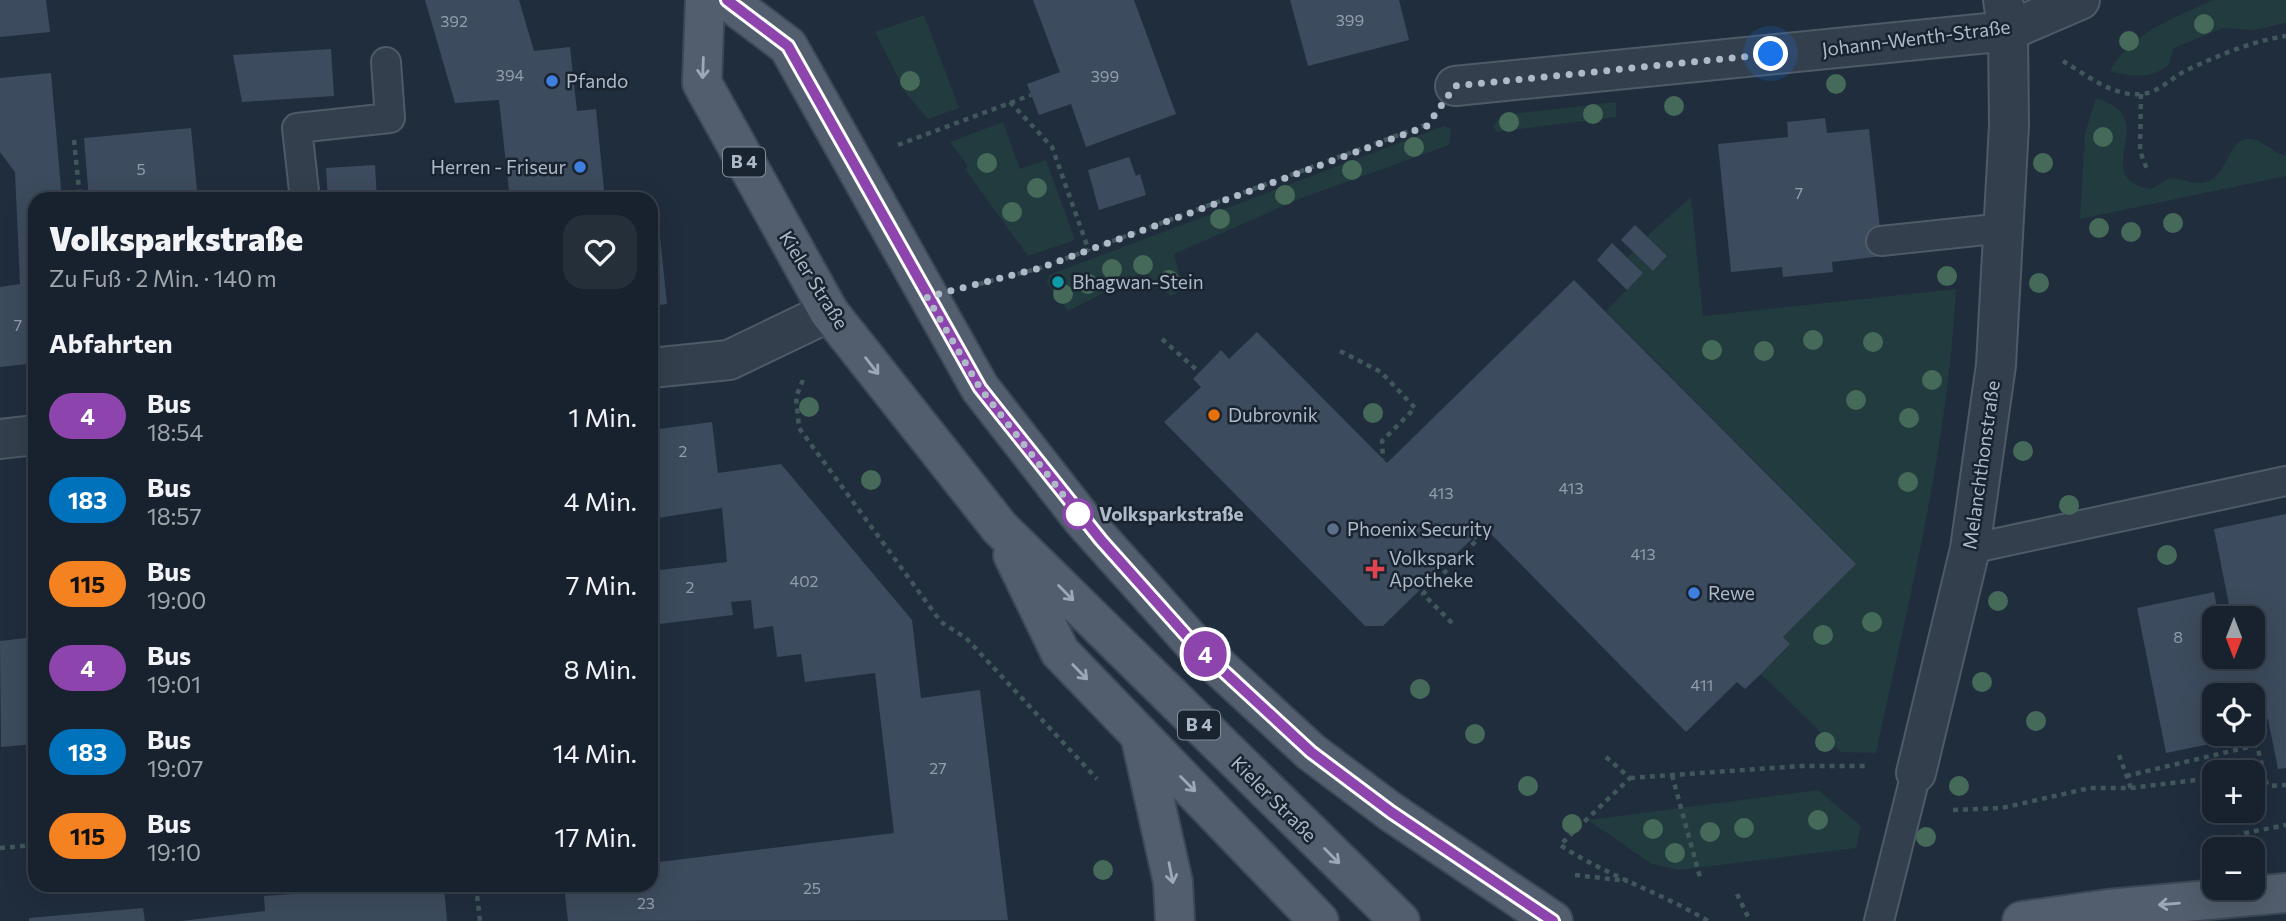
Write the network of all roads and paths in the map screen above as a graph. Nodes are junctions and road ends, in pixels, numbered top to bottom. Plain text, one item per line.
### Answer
1 (705, 0) edge
2 (727, 0) edge
3 (2080, 0) edge
4 (2005, 15) edge
5 (2286, 36) edge
6 (386, 62) dead end
7 (2103, 84) dead end
8 (1455, 86) joint
9 (2141, 94) junction
10 (1031, 95) dead end
11 (1010, 102) junction
12 (74, 140) dead end
13 (851, 163) junction
14 (2147, 172) dead end
15 (79, 192) edge
16 (303, 192) edge
17 (2004, 228) junction
18 (1881, 241) dead end
19 (1089, 251) junction
20 (927, 297) junction
21 (829, 312) junction
22 (1162, 339) dead end
23 (1340, 351) dead end
24 (658, 367) edge
25 (1199, 372) dead end
26 (28, 436) edge
27 (0, 439) edge
28 (1383, 459) dead end
29 (2286, 481) edge
30 (1000, 528) junction
31 (1474, 536) dead end
32 (1970, 549) junction
33 (1452, 623) dead end
34 (1140, 735) junction
35 (2253, 746) edge
36 (2257, 746) edge
37 (2119, 755) dead end
38 (1606, 757) dead end
39 (1916, 773) junction
40 (1672, 775) junction
41 (2126, 776) junction
42 (1630, 778) junction
43 (2202, 783) edge
44 (1103, 785) dead end
45 (2286, 785) edge
46 (2267, 786) joint
47 (2131, 788) junction
48 (1980, 809) dead end
49 (2286, 825) edge
50 (2238, 837) edge
51 (28, 846) edge
52 (0, 848) edge
53 (1701, 880) dead end
54 (477, 892) edge
55 (2286, 893) edge
56 (1737, 894) dead end
57 (480, 921) edge
58 (1175, 921) edge
59 (1320, 921) edge
60 (1400, 921) edge
61 (1553, 921) edge
62 (1708, 921) edge
63 (1750, 921) edge
64 (1879, 921) edge
65 (2022, 921) edge

1 -> 21 main road, Kieler Straße / B 4
2 - 13 main road
3 - 4 street, Johann-Wenth-Straße
4 - 8 street, Johann-Wenth-Straße
4 - 17 street, Melanchthonstraße
5 - 9 path
6 - 16 lane
7 - 9 path
8 - 19 path
9 - 14 path
10 - 11 path
11 - 13 path
11 - 19 path
12 - 15 path
13 - 20 main road
17 - 18 lane
17 - 32 street, Melanchthonstraße
19 - 20 path
20 - 61 main road
21 - 24 street
21 -> 30 main road, Kieler Straße / B 4
21 - 44 path
22 - 25 path
23 - 28 path
26 - 27 street
29 - 32 lane
30 -> 34 main road, Kieler Straße / B 4
30 -> 60 main road, Kieler Straße / B 4
31 - 33 path
32 - 39 street, Melanchthonstraße
34 -> 58 main road
34 -> 59 main road, Kieler Straße / B 4
35 - 41 path
36 - 46 path
37 - 41 path
38 - 42 path
39 - 40 path
39 - 64 lane, Melanchthonstraße
40 - 42 path
40 - 53 path
41 - 47 path
42 - 62 path
43 - 47 path
45 - 46 path
47 - 48 path
49 - 50 path
51 - 52 path
54 - 57 path
55 -> 65 main road
56 - 63 path

